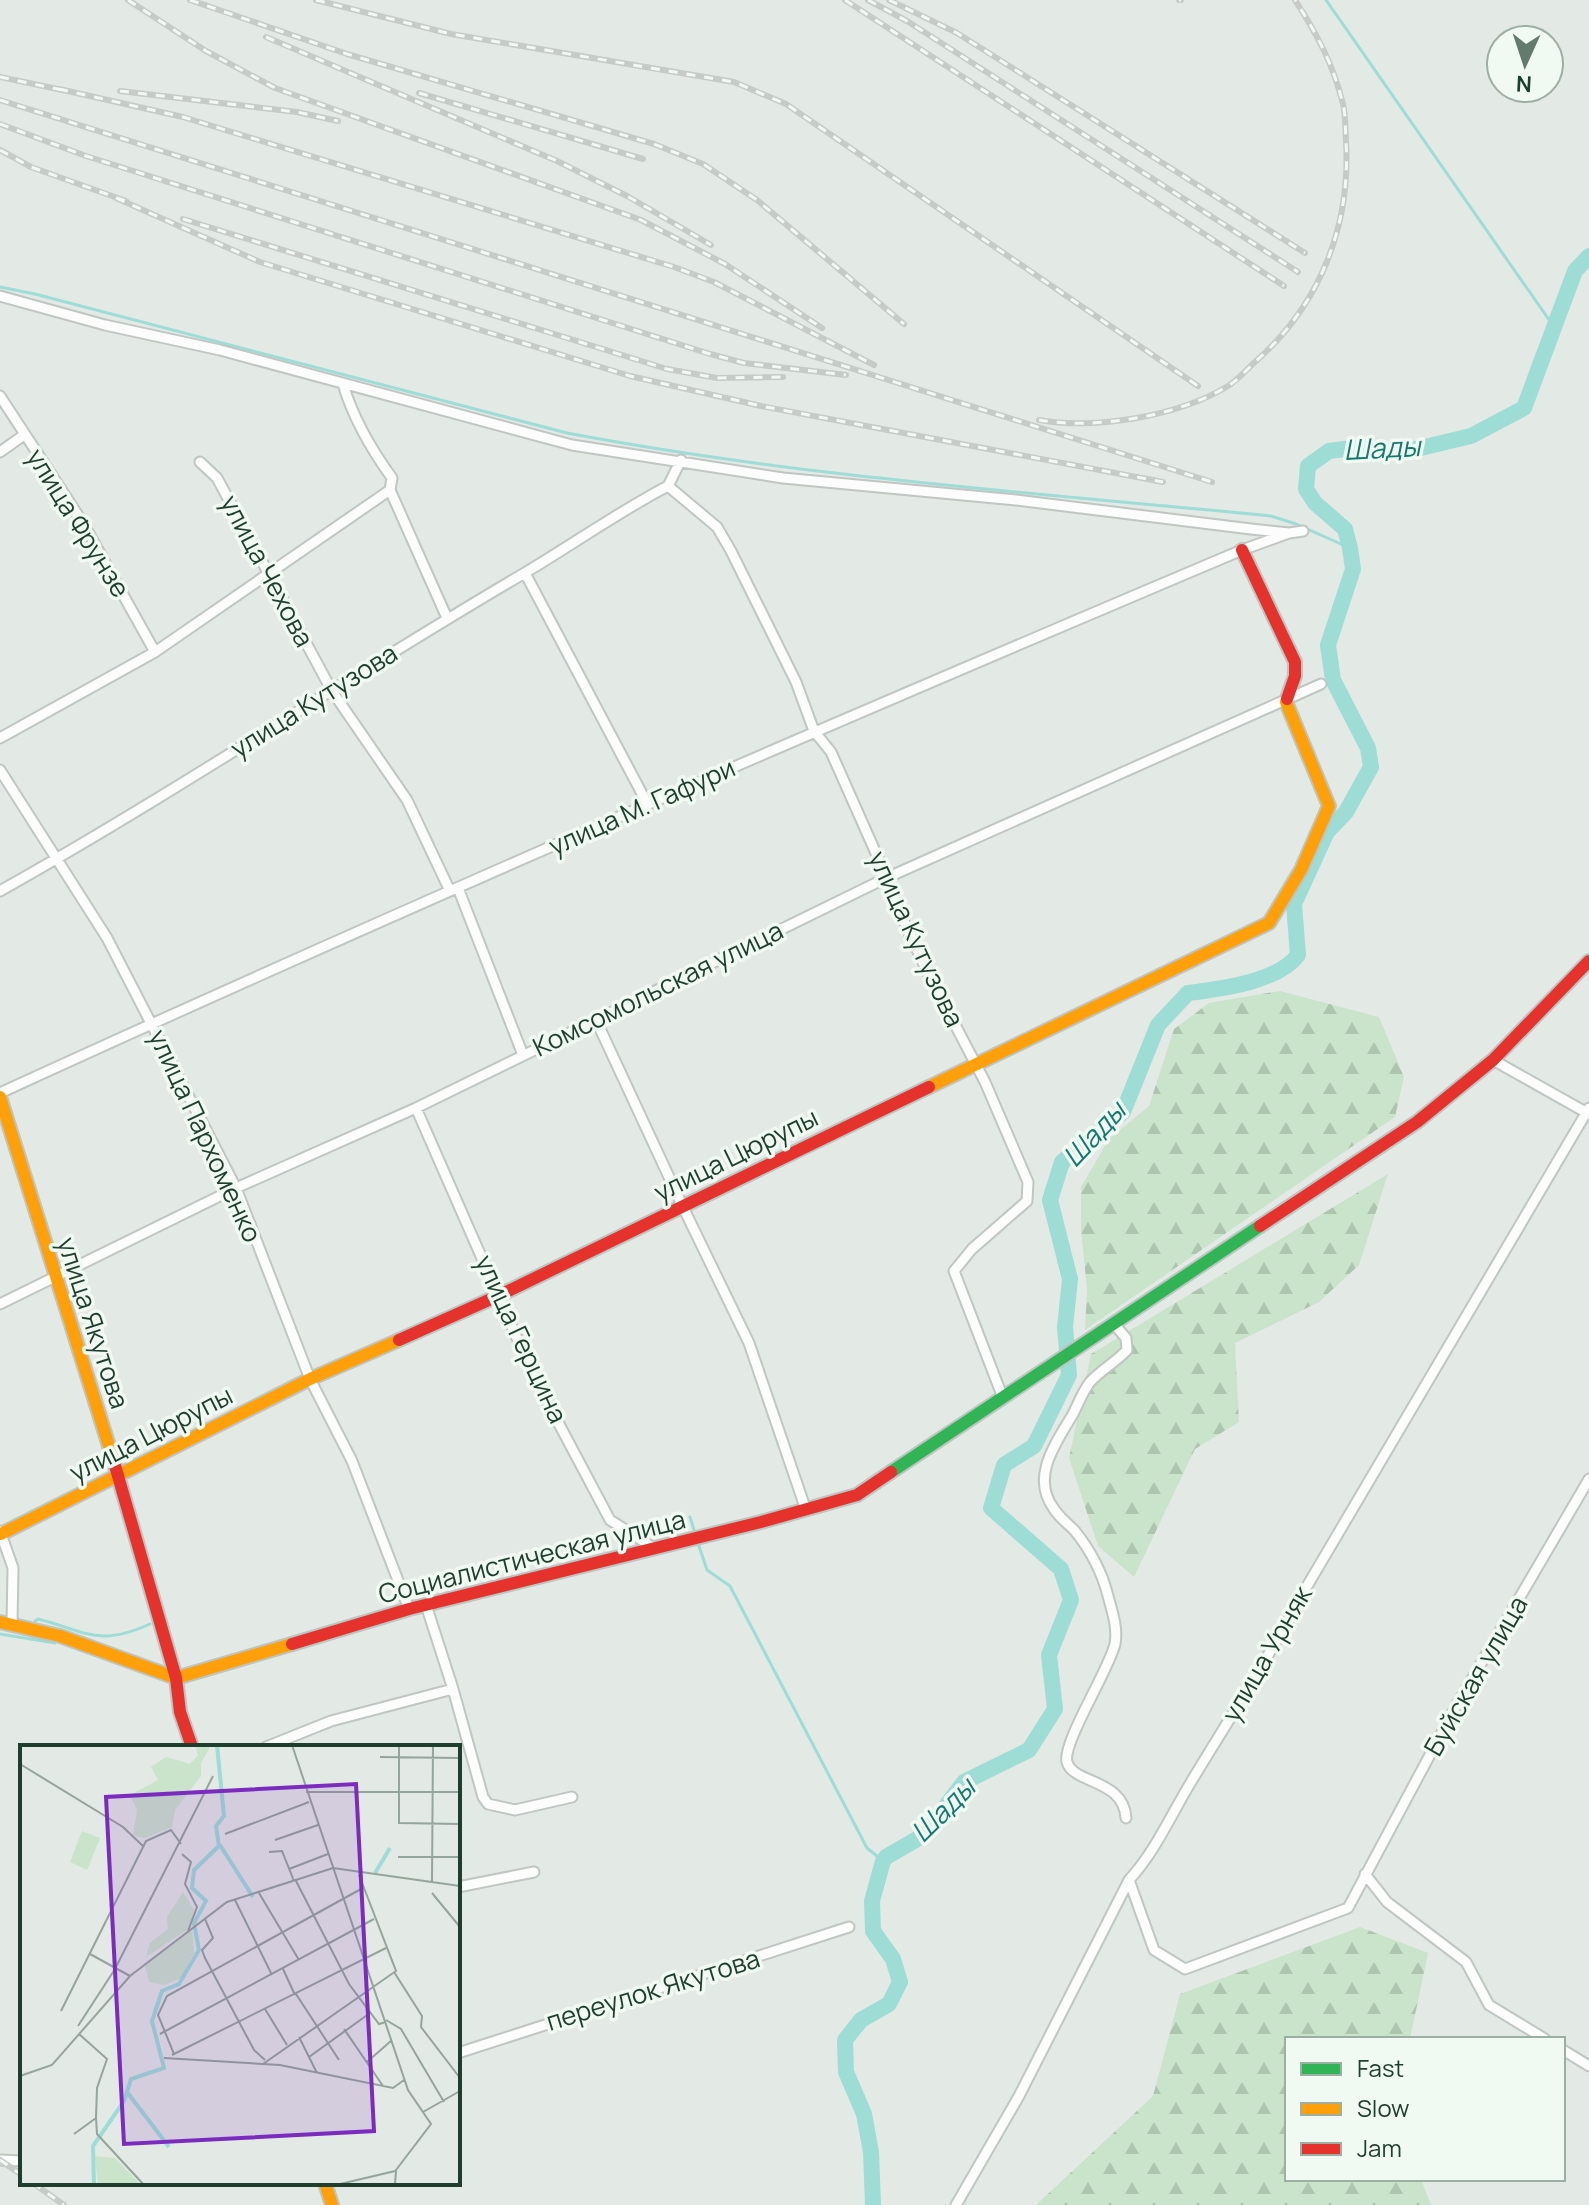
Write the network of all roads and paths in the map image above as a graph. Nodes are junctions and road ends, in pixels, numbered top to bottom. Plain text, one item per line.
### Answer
1 (0, 296) edge
2 (343, 384) junction
3 (0, 396) edge
4 (24, 435) junction
5 (0, 452) edge
6 (681, 460) junction
7 (200, 462) dead end
8 (668, 486) junction
9 (390, 490) junction
10 (1303, 531) dead end
11 (1289, 533) junction
12 (1242, 550) junction
13 (525, 573) junction
14 (268, 576) junction
15 (447, 618) junction
16 (155, 652) junction
17 (1321, 684) dead end
18 (332, 691) junction
19 (1286, 702) junction
20 (814, 731) junction
21 (0, 738) edge
22 (0, 770) edge
23 (648, 805) junction
24 (57, 859) junction
25 (884, 879) junction
26 (454, 890) junction
27 (0, 891) edge
28 (1589, 961) edge
29 (596, 1020) junction
30 (152, 1023) junction
31 (523, 1055) junction
32 (1493, 1060) junction
33 (976, 1064) junction
34 (0, 1095) edge
35 (416, 1108) junction
36 (1588, 1112) edge
37 (236, 1188) junction
38 (682, 1205) junction
39 (55, 1277) junction
40 (500, 1295) junction
41 (0, 1304) edge
42 (1114, 1324) junction
43 (310, 1379) junction
44 (1003, 1398) junction
45 (118, 1475) junction
46 (1589, 1479) edge
47 (806, 1510) junction
48 (1, 1532) edge
49 (654, 1548) junction
50 (426, 1605) junction
51 (409, 1609) junction
52 (6, 1623) edge
53 (176, 1678) junction
54 (453, 1689) junction
55 (191, 1745) edge
56 (271, 1745) edge
57 (572, 1797) dead end
58 (1126, 1818) dead end
59 (534, 1872) dead end
60 (1365, 1874) junction
61 (1129, 1880) junction
62 (460, 1887) edge
63 (849, 1927) dead end
64 (1542, 2037) edge
65 (1565, 2051) edge
66 (460, 2052) edge
67 (1589, 2066) edge
68 (0, 2160) edge
69 (20, 2161) edge
70 (326, 2185) edge
71 (332, 2205) edge
72 (956, 2205) edge

1 - 2 street
2 - 6 street
2 - 9 street
3 - 4 street, улица Фрунзе
4 - 5 street
4 - 16 street, улица Фрунзе
6 - 8 street
6 - 11 street
7 - 14 street, улица Чехова
8 - 13 street, улица Кутузова
8 - 20 street, улица Кутузова
9 - 14 street
9 - 15 street
10 - 11 street
11 - 12 street, улица М. Гафури
12 - 19 street
12 - 20 street, улица М. Гафури
13 - 15 street, улица Кутузова
13 - 23 street
14 - 16 street
14 - 18 street, улица Чехова
15 - 18 street, улица Кутузова
16 - 21 street
17 - 19 street, Комсомольская улица
18 - 24 street, улица Кутузова
18 - 26 street, улица Чехова
19 - 25 street, Комсомольская улица
19 - 33 street, улица Цюрупы
20 - 23 street, улица М. Гафури
20 - 25 street, улица Кутузова
22 - 24 street, улица Пархоменко
23 - 26 street, улица М. Гафури
24 - 27 street, улица Кутузова
24 - 30 street, улица Пархоменко
25 - 29 street, Комсомольская улица
25 - 33 street, улица Кутузова
26 - 30 street, улица М. Гафури
26 - 31 street, улица Чехова
28 - 32 street, Социалистическая улица
29 - 31 street, Комсомольская улица
29 - 38 street
30 - 34 street, улица М. Гафури
30 - 37 street, улица Пархоменко
31 - 35 street, Комсомольская улица
32 - 36 street
32 - 42 street, Социалистическая улица
33 - 38 street, улица Цюрупы
33 - 44 street, улица Кутузова
34 - 39 street, улица Якутова
35 - 37 street, Комсомольская улица
35 - 40 street, улица Герцина
36 - 61 street, улица Урняк
37 - 39 street, Комсомольская улица
37 - 43 street, улица Пархоменко
38 - 40 street, улица Цюрупы
38 - 47 street
39 - 41 street, Комсомольская улица
39 - 45 street, улица Якутова
40 - 43 street, улица Цюрупы
40 - 49 street, улица Герцина
42 - 44 street, Социалистическая улица
42 - 58 street
43 - 45 street, улица Цюрупы
43 - 51 street, улица Пархоменко
44 - 47 street, Социалистическая улица
45 - 48 street, улица Цюрупы
45 - 53 street, улица Якутова
46 - 60 street, Буйская улица
47 - 49 street, Социалистическая улица
48 - 52 street
49 - 50 street, Социалистическая улица
50 - 51 street, Социалистическая улица
50 - 54 street
51 - 53 street, Социалистическая улица
52 - 53 street
53 - 55 street, улица Якутова
54 - 56 street
54 - 57 street
59 - 62 street
60 - 61 street, Буйская улица
60 - 64 street
61 - 72 street, улица Урняк
63 - 66 street, переулок Якутова
65 - 67 street
68 - 69 street
70 - 71 street

